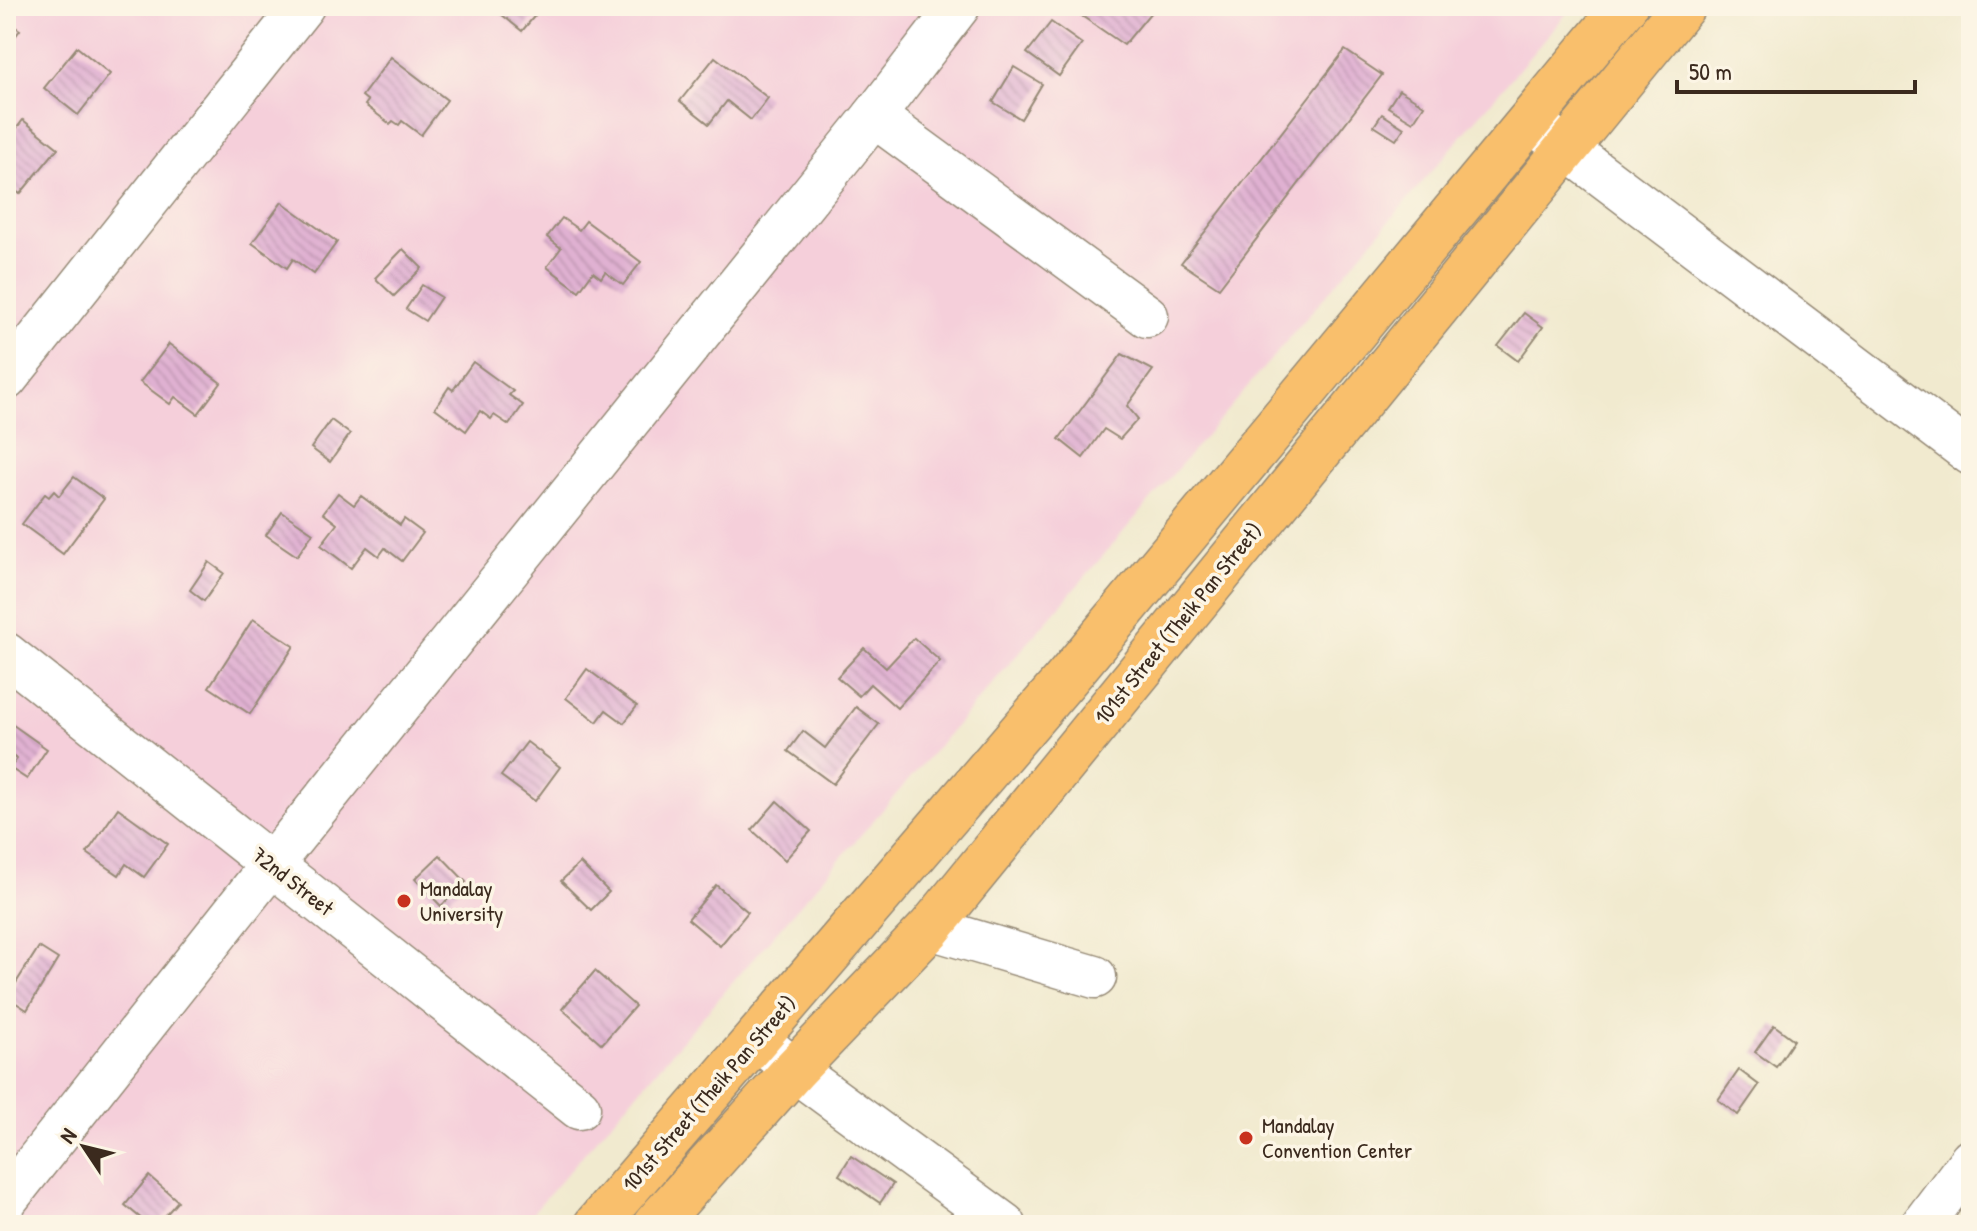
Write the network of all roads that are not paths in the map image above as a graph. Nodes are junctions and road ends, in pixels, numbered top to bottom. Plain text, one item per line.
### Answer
1 (303, 6) edge
2 (959, 6) edge
3 (1625, 6) edge
4 (1683, 6) edge
5 (874, 116) junction
6 (1531, 121) junction
7 (1565, 149) junction
8 (1147, 316) dead end
9 (6, 379) edge
10 (1971, 454) edge
11 (6, 654) edge
12 (1066, 679) junction
13 (1106, 711) junction
14 (272, 864) junction
15 (930, 928) junction
16 (1095, 977) dead end
17 (756, 1038) junction
18 (794, 1070) junction
19 (579, 1108) dead end
20 (1971, 1160) edge
21 (648, 1164) junction
22 (6, 1200) edge
23 (669, 1209) edge
24 (596, 1225) edge
25 (1005, 1225) edge
26 (1922, 1225) edge

1 - 9 lane
2 - 5 lane
3 - 6 main road, 101st Street (Theik Pan Street)
4 - 7 main road, 101st Street (Theik Pan Street)
5 - 8 lane
5 - 14 lane
6 - 7 lane
6 - 12 main road, 101st Street (Theik Pan Street)
7 - 10 lane
7 - 13 main road, 101st Street (Theik Pan Street)
11 - 14 lane, 72nd Street
12 - 13 lane
12 - 17 main road, 101st Street (Theik Pan Street)
13 - 15 main road, 101st Street (Theik Pan Street)
14 - 19 lane, 72nd Street
14 - 22 lane
15 - 16 lane
15 - 18 main road, 101st Street (Theik Pan Street)
17 - 18 lane
17 - 21 main road, 101st Street (Theik Pan Street)
18 - 23 main road, 101st Street (Theik Pan Street)
18 - 25 lane
20 - 26 lane
21 - 23 main road
21 - 24 main road, 101st Street (Theik Pan Street)

